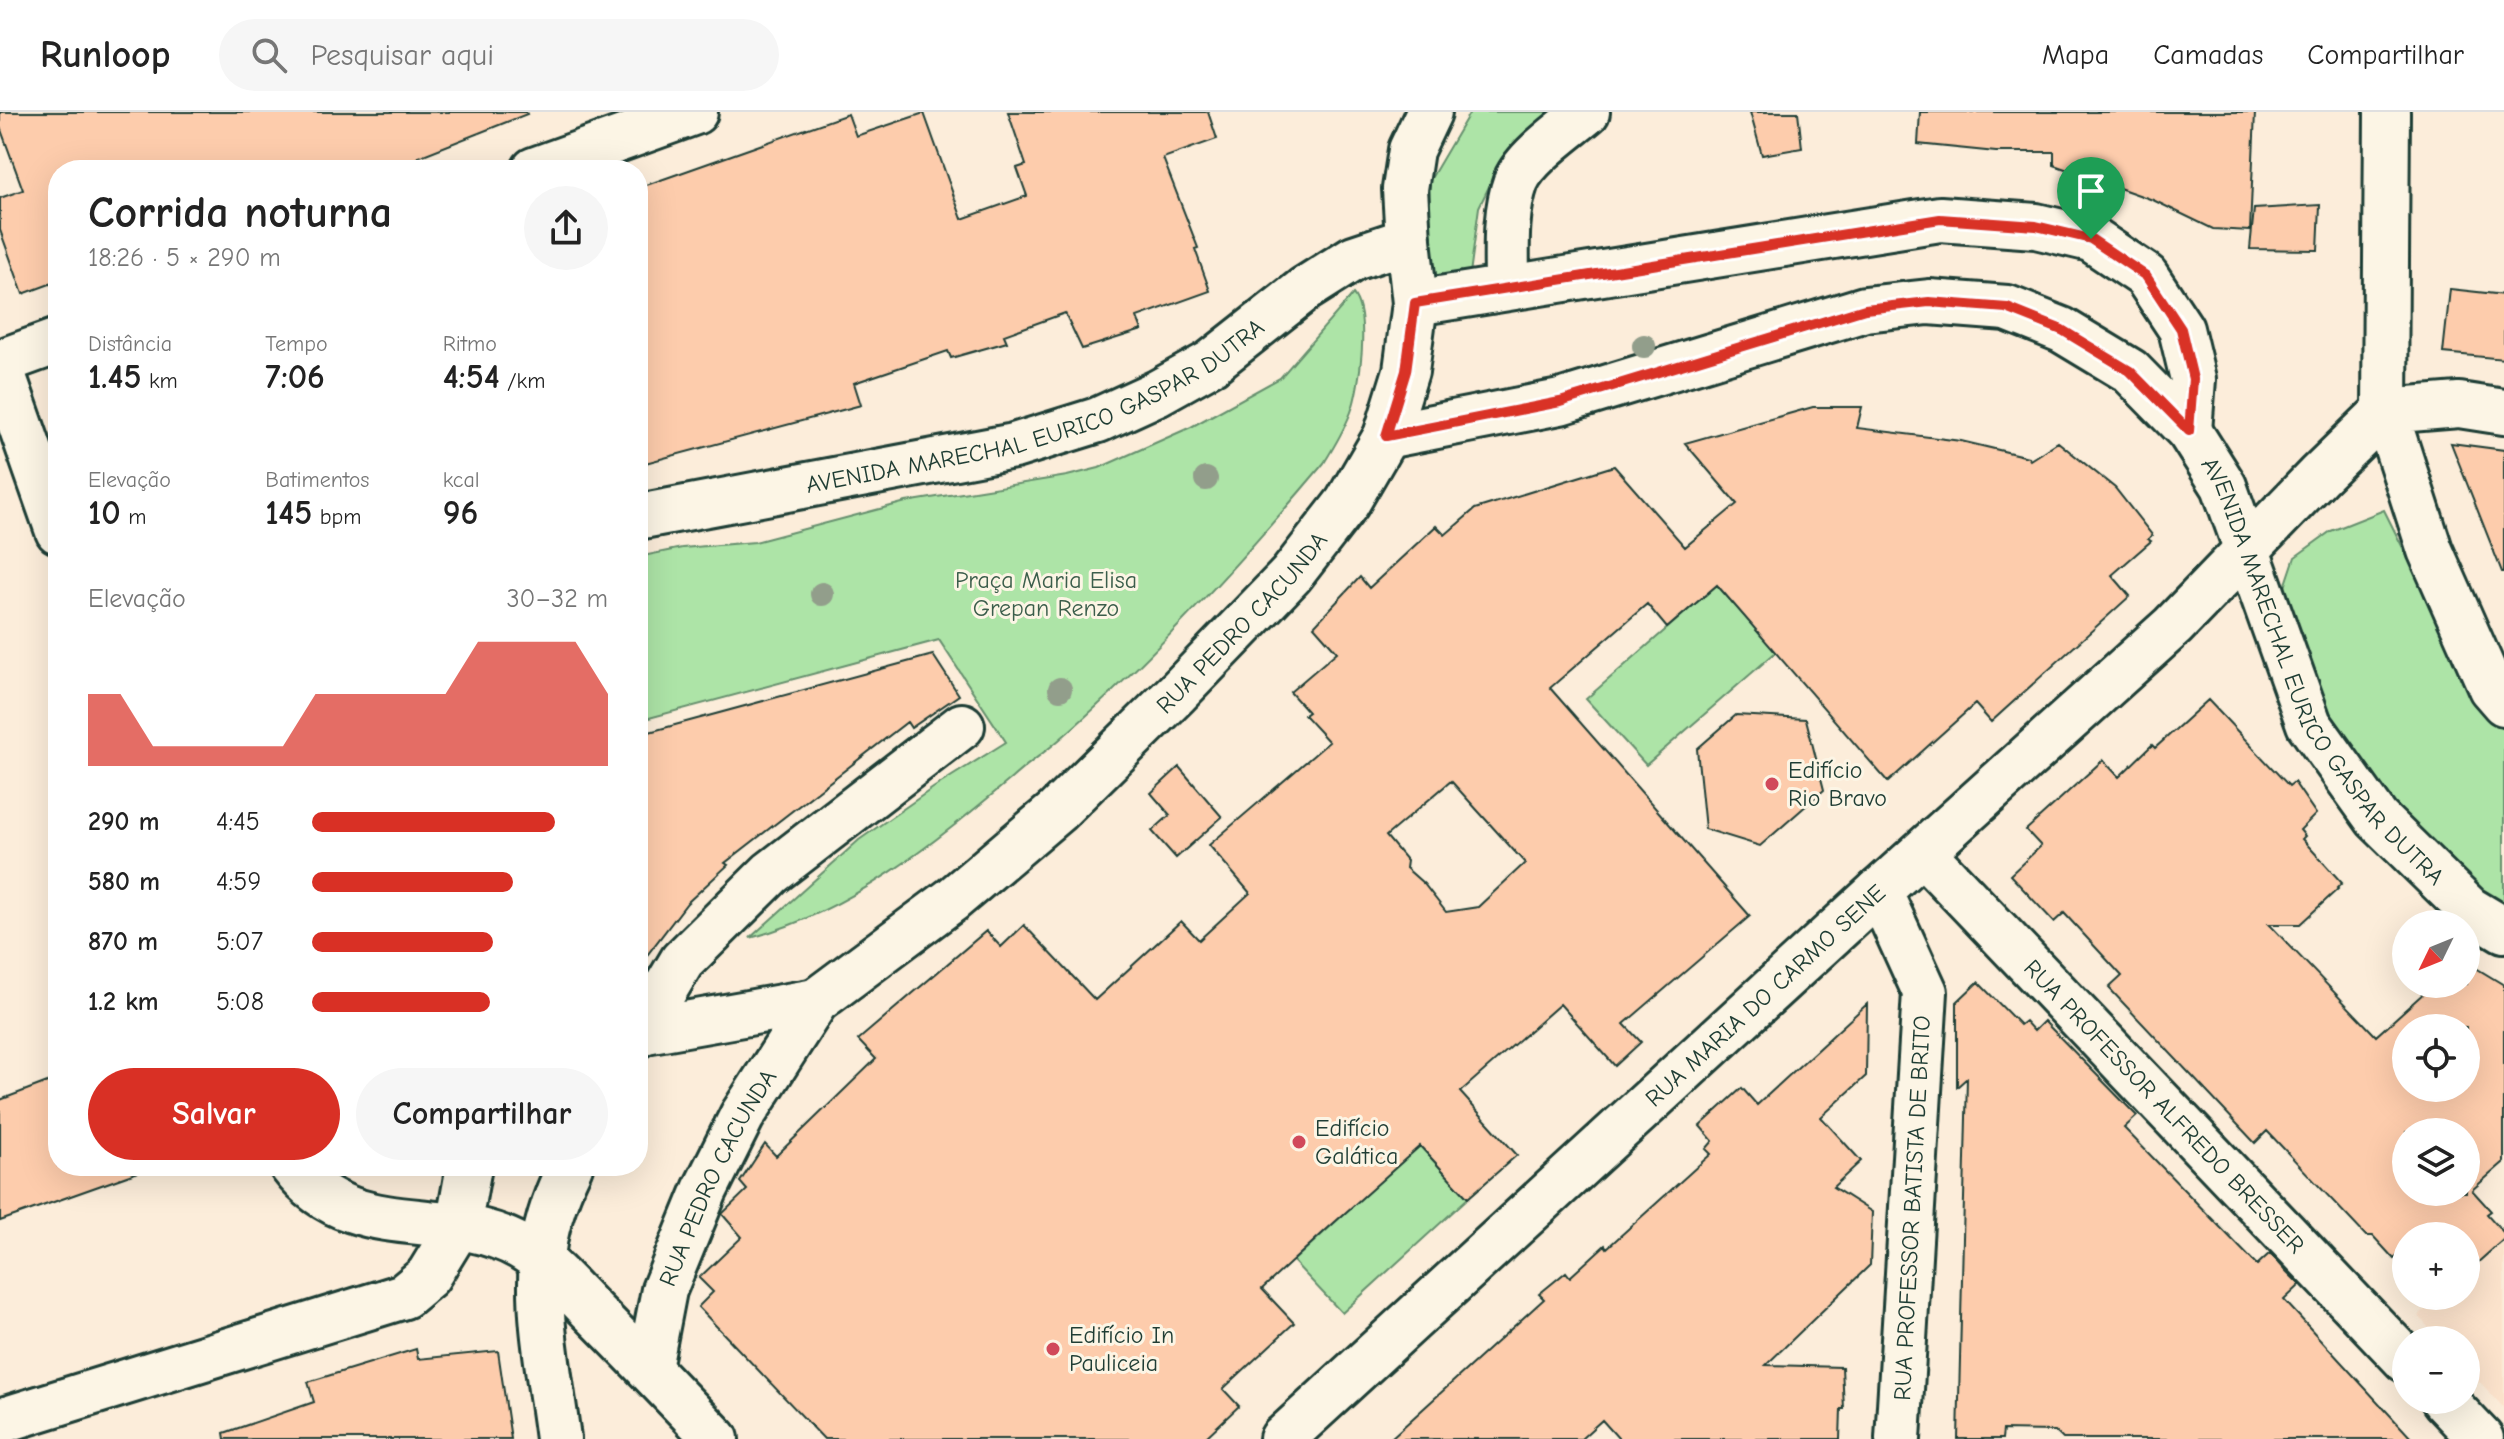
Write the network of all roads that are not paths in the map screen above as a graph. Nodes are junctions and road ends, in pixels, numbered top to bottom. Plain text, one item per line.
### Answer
1 (695, 112) edge
2 (1429, 112) edge
3 (1587, 112) edge
4 (2387, 112) edge
5 (562, 160) edge
6 (1408, 240) junction
7 (1507, 287) junction
8 (1415, 303) junction
9 (48, 345) edge
10 (0, 364) edge
11 (2385, 411) junction
12 (2504, 412) edge
13 (2189, 431) junction
14 (1386, 436) junction
15 (48, 502) edge
16 (648, 515) edge
17 (2247, 549) junction
18 (2504, 703) edge
19 (962, 726) dead end
20 (1923, 853) junction
21 (1879, 891) junction
22 (2504, 930) edge
23 (816, 1001) junction
24 (648, 1019) edge
25 (648, 1032) edge
26 (300, 1176) edge
27 (467, 1176) edge
28 (565, 1176) edge
29 (458, 1227) junction
30 (542, 1260) junction
31 (2392, 1345) edge
32 (649, 1368) junction
33 (2457, 1414) edge
34 (0, 1421) edge
35 (558, 1439) edge
36 (716, 1439) edge
37 (1282, 1439) edge
38 (1898, 1439) edge
39 (2481, 1439) edge

1 - 5 street
2 - 6 street, RUA PEDRO CACUNDA
3 - 7 street
4 - 11 street
6 - 8 street, RUA PEDRO CACUNDA
6 - 16 street, AVENIDA MARECHAL EURICO GASPAR DUTRA
7 - 8 street, AVENIDA MARECHAL EURICO GASPAR DUTRA
7 - 13 street, AVENIDA MARECHAL EURICO GASPAR DUTRA
8 - 14 street, RUA PEDRO CACUNDA
9 - 10 street
10 - 15 street
11 - 12 street
11 - 17 street, RUA MARIA DO CARMO SENE
11 - 18 street
13 - 14 street, AVENIDA MARECHAL EURICO GASPAR DUTRA
13 - 17 street, AVENIDA MARECHAL EURICO GASPAR DUTRA
14 - 23 street, RUA PEDRO CACUNDA
17 - 20 street, RUA MARIA DO CARMO SENE
17 - 22 street, AVENIDA MARECHAL EURICO GASPAR DUTRA
19 - 24 street, RUA PEDRO CACUNDA
20 - 21 street, RUA MARIA DO CARMO SENE
20 - 31 street, RUA PROFESSOR ALFREDO BRESSER
21 - 37 street, RUA MARIA DO CARMO SENE
21 - 38 street, RUA PROFESSOR BATISTA DE BRITO
23 - 25 street, RUA PEDRO CACUNDA
23 - 32 street, RUA PEDRO CACUNDA
26 - 29 street
27 - 29 street
28 - 30 street
29 - 30 street
29 - 34 street
30 - 32 street
30 - 35 street
32 - 36 street
33 - 39 street

